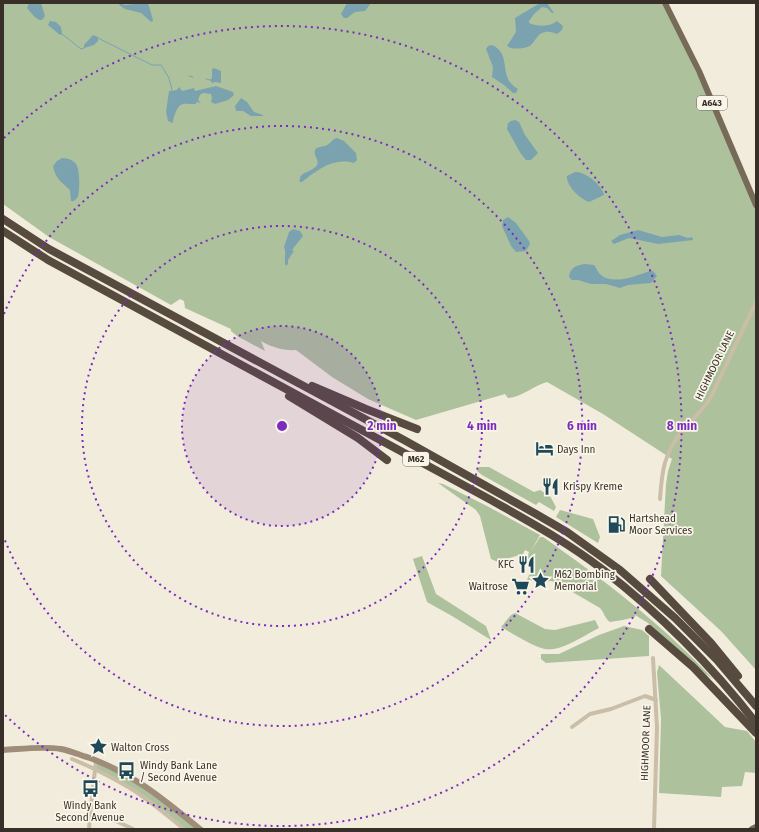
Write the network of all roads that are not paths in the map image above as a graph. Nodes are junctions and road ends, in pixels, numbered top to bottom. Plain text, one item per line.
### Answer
1 (665, 3) edge
2 (756, 205) edge
3 (3, 219) edge
4 (3, 231) edge
5 (756, 302) edge
6 (267, 367) junction
7 (258, 374) junction
8 (417, 429) dead end
9 (387, 460) dead end
10 (660, 499) dead end
11 (650, 579) dead end
12 (649, 629) dead end
13 (653, 658) dead end
14 (656, 700) junction
15 (756, 704) edge
16 (756, 724) edge
17 (572, 727) dead end
18 (756, 733) edge
19 (3, 750) edge
20 (72, 759) dead end
21 (96, 761) junction
22 (95, 769) junction
23 (90, 814) junction
24 (756, 827) edge
25 (89, 829) edge
26 (133, 829) edge
27 (184, 829) edge
28 (200, 829) edge
29 (654, 829) edge
30 (752, 829) edge

1 - 2 main road, A643
3 - 6 highway, M62
4 - 7 highway, M62
5 - 10 street, HIGHMOOR LANE
6 - 8 highway
6 - 15 highway, M62
7 - 9 highway
7 - 16 highway, M62
11 - 15 highway
12 - 18 highway
13 - 14 street, HIGHMOOR LANE
14 - 17 street
14 - 29 street, HIGHMOOR LANE
19 - 21 main road
20 - 22 street
21 - 22 street
21 - 28 main road
22 - 23 street
22 - 27 street
23 - 25 street
23 - 26 street
24 - 30 main road

